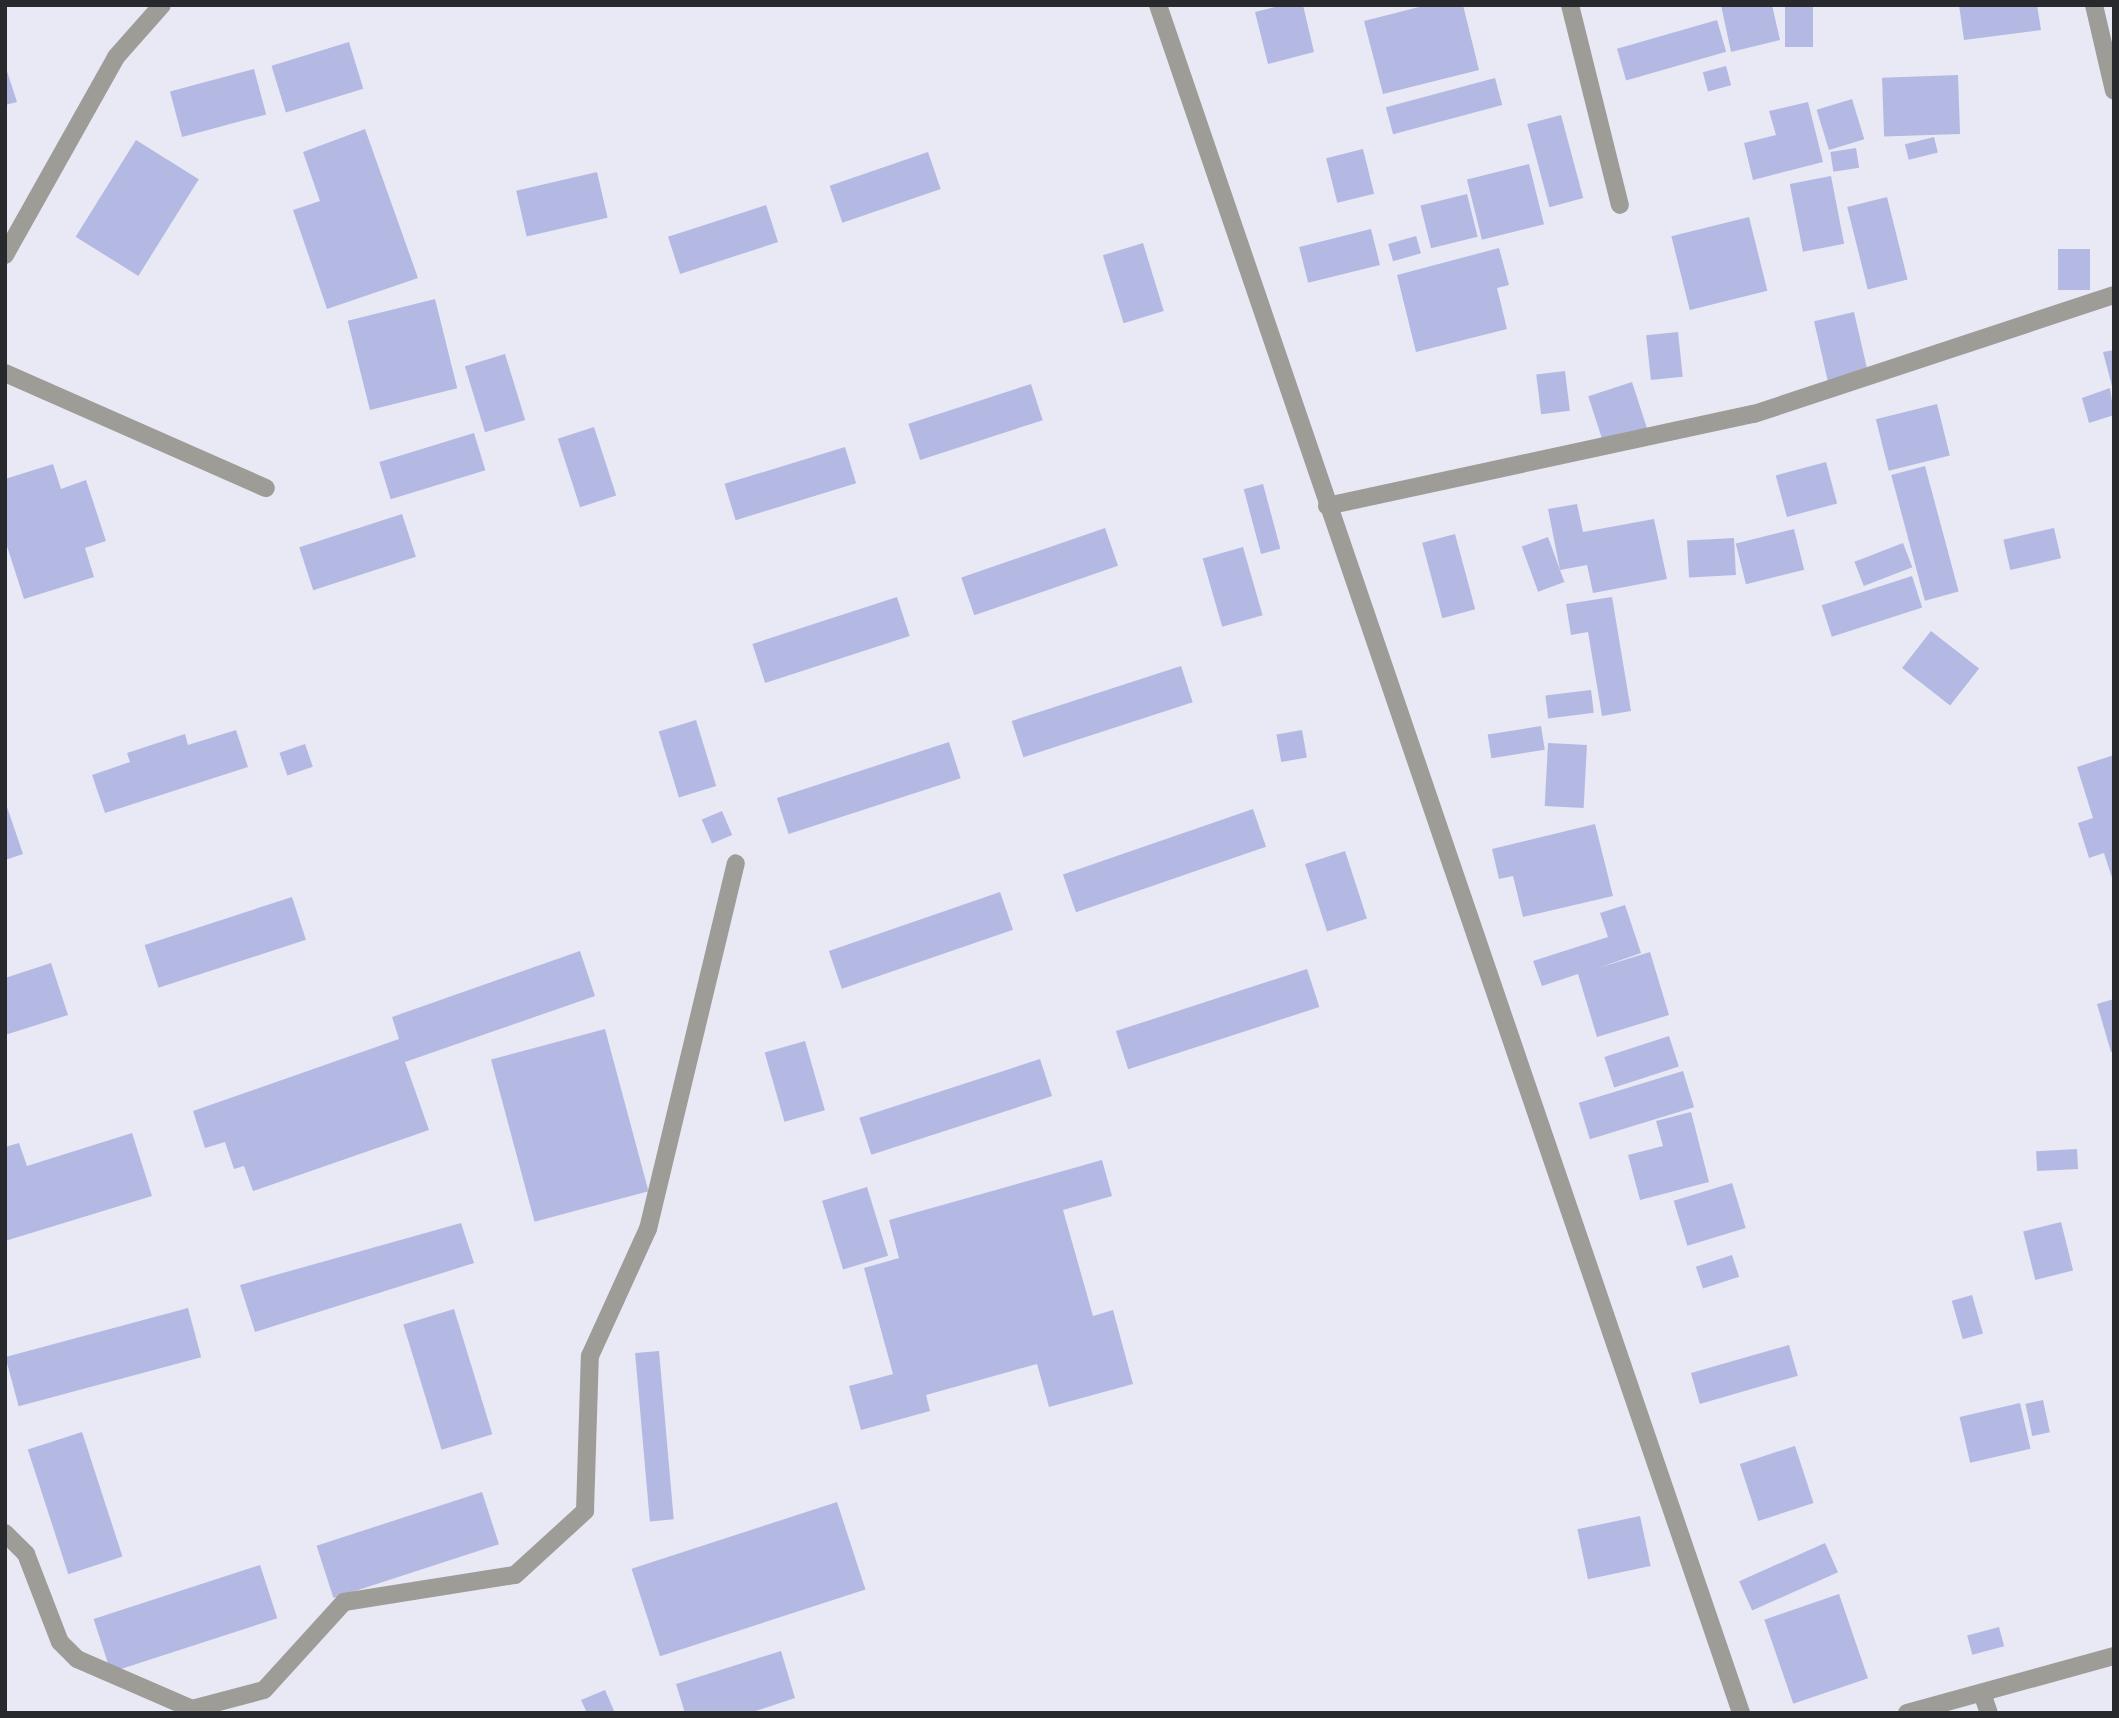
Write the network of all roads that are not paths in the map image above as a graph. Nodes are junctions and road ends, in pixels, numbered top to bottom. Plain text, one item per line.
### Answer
1 (162, 5) edge
2 (1158, 5) edge
3 (1570, 5) edge
4 (2094, 5) edge
5 (2114, 91) edge
6 (1620, 205) dead end
7 (5, 255) edge
8 (2114, 295) edge
9 (5, 373) edge
10 (266, 488) dead end
11 (1327, 506) junction
12 (736, 863) dead end
13 (5, 1532) edge
14 (2114, 1656) edge
15 (1982, 1693) junction
16 (1741, 1713) edge
17 (1907, 1713) edge
18 (1989, 1713) edge

1 - 7 street
2 - 11 street
3 - 6 street
4 - 5 street
8 - 11 street
9 - 10 street
11 - 16 street
12 - 13 street
14 - 15 street
15 - 17 street
15 - 18 street

